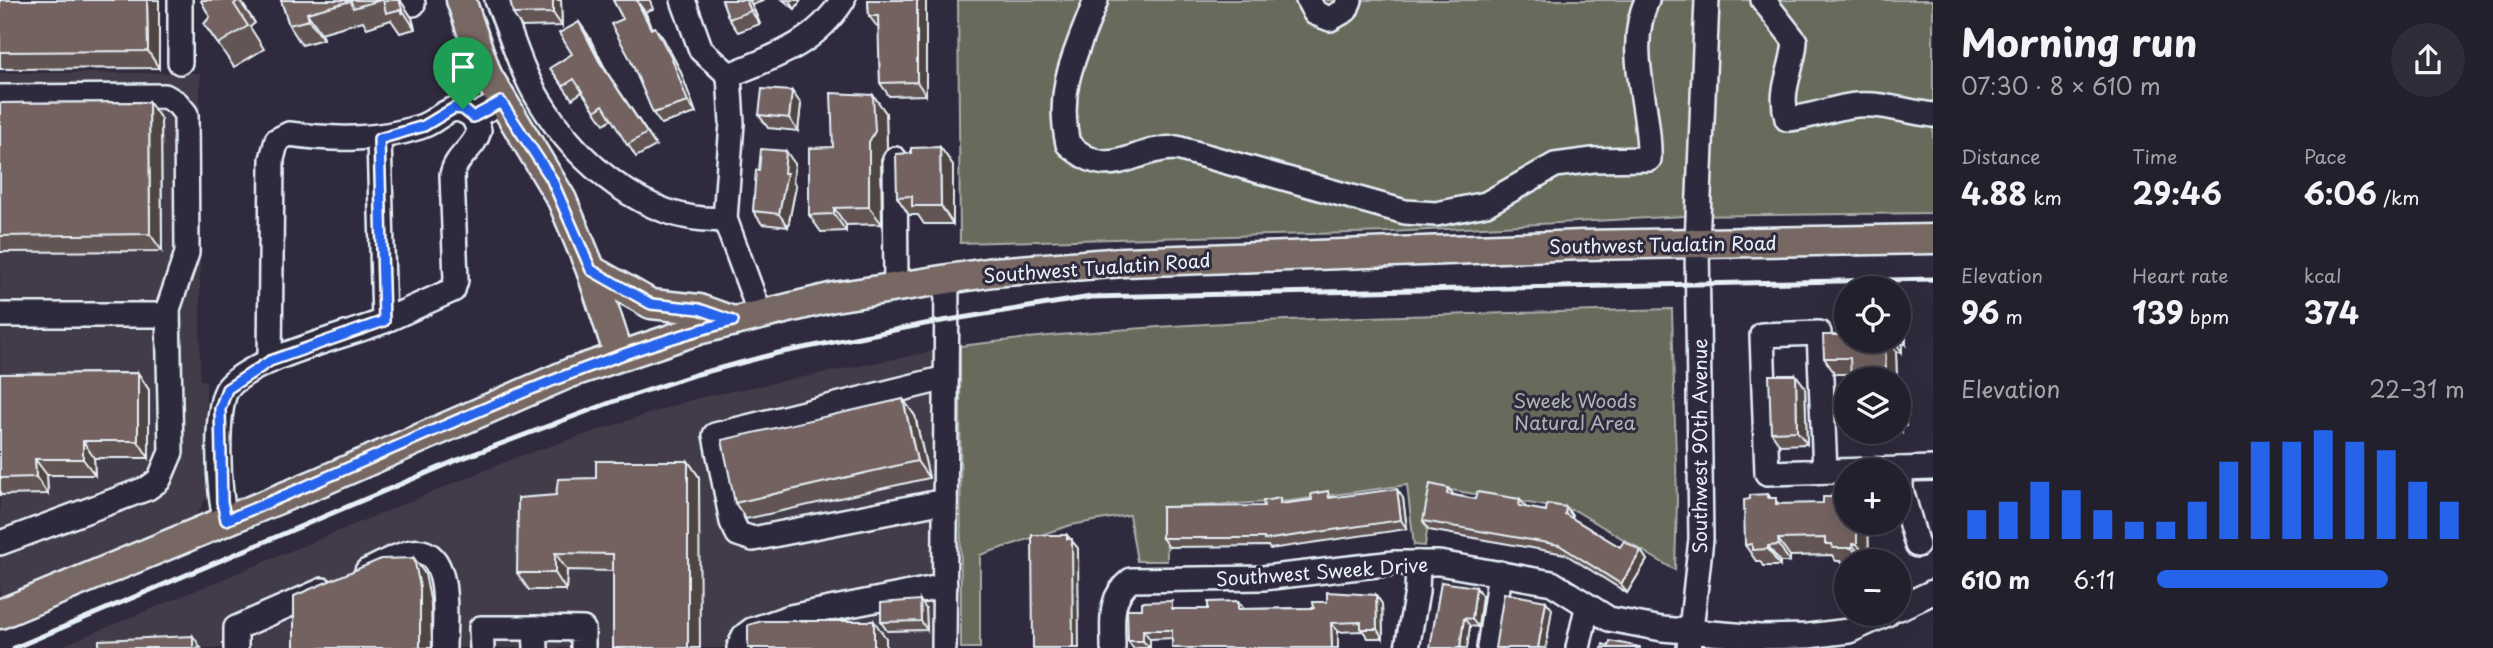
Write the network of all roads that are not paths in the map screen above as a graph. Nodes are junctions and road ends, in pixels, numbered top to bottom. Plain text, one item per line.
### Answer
1 (180, 0) edge
2 (461, 0) edge
3 (497, 0) edge
4 (682, 0) edge
5 (843, 0) edge
6 (1096, 0) edge
7 (1308, 0) edge
8 (1350, 0) edge
9 (1647, 0) edge
10 (1707, 0) edge
11 (1763, 0) edge
12 (180, 62) dead end
13 (729, 75) junction
14 (0, 97) edge
15 (501, 102) junction
16 (1933, 115) edge
17 (473, 117) junction
18 (379, 139) junction
19 (895, 159) edge
20 (725, 219) junction
21 (1933, 239) edge
22 (1697, 243) junction
23 (591, 270) junction
24 (947, 279) junction
25 (895, 287) junction
26 (0, 315) edge
27 (168, 315) junction
28 (747, 318) junction
29 (384, 321) junction
30 (619, 355) junction
31 (270, 361) junction
32 (946, 378) junction
33 (1933, 468) edge
34 (1911, 469) edge
35 (1825, 471) junction
36 (1834, 471) edge
37 (946, 501) junction
38 (226, 520) junction
39 (1911, 524) edge
40 (0, 543) edge
41 (1917, 545) dead end
42 (1418, 563) junction
43 (1500, 573) junction
44 (944, 586) junction
45 (1933, 592) edge
46 (1911, 602) edge
47 (1587, 608) junction
48 (0, 614) edge
49 (1860, 626) edge
50 (536, 638) edge
51 (1691, 639) edge
52 (236, 648) edge
53 (444, 648) edge
54 (482, 648) edge
55 (583, 648) edge
56 (739, 648) edge
57 (944, 648) edge
58 (1113, 648) edge
59 (1407, 648) edge
60 (1489, 648) edge
61 (1578, 648) edge

1 - 12 street
2 - 15 main road
3 - 20 street
4 - 13 street
5 - 13 street
6 - 9 street
7 - 8 street
10 - 22 street, Southwest 90th Avenue
11 - 16 street
13 - 20 street
14 - 27 street
15 - 17 street
15 - 23 main road
17 - 18 street
17 - 29 street
18 - 29 street
18 - 31 street
19 - 25 street
20 - 28 street
21 - 22 main road, Southwest Tualatin Road
22 - 24 main road, Southwest Tualatin Road
22 - 51 street, Southwest 90th Avenue
23 - 28 main road
23 - 30 main road
24 - 25 main road, Southwest Tualatin Road
24 - 32 street
25 - 28 main road, Southwest Tualatin Road
26 - 27 street
27 - 40 street
28 - 30 main road, Southwest Tualatin Road
29 - 31 street
30 - 38 main road, Southwest Tualatin Road
31 - 38 street
32 - 37 street
32 - 37 street
33 - 34 street
35 - 35 street
35 - 36 street
37 - 44 street
38 - 48 main road, Southwest Tualatin Road
39 - 41 street
42 - 43 street, Southwest Sweek Drive
42 - 58 street, Southwest Sweek Drive
42 - 59 street
43 - 47 street, Southwest Sweek Drive
43 - 60 street
44 - 56 street
44 - 57 street
45 - 46 street
47 - 51 street, Southwest Sweek Drive
47 - 61 street
49 - 51 street, Southwest Sweek Drive
50 - 54 street
50 - 55 street
52 - 53 street

